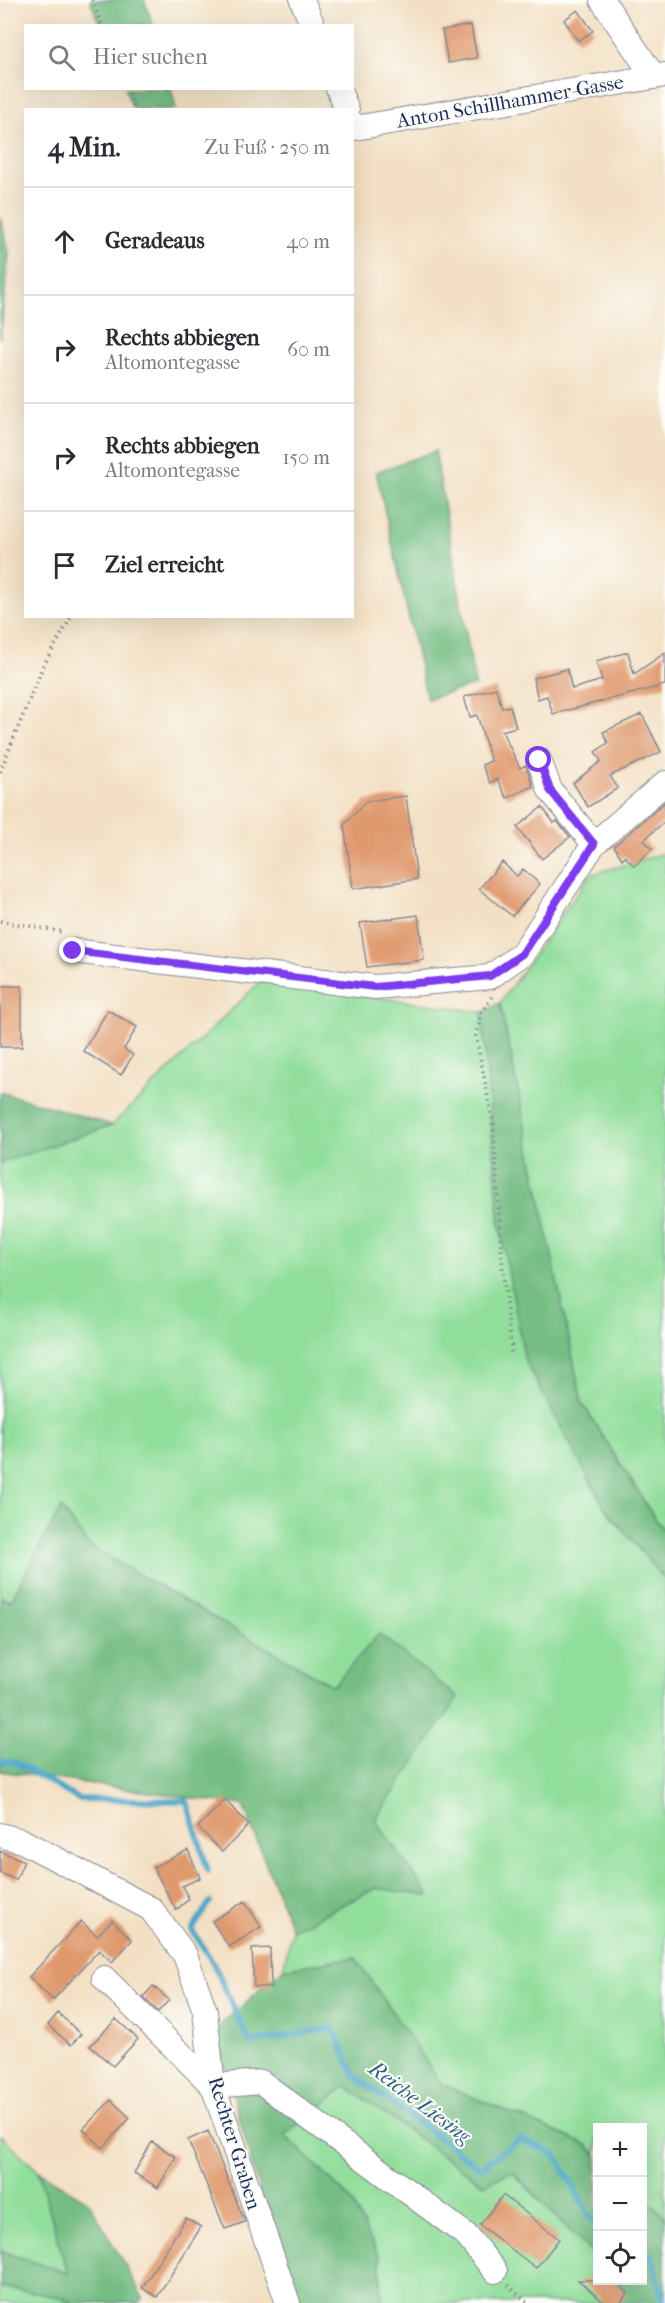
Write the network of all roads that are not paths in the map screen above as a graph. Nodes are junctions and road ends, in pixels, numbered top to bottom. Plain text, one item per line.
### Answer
1 (302, 0) edge
2 (602, 0) edge
3 (312, 24) edge
4 (659, 76) edge
5 (339, 90) edge
6 (346, 108) edge
7 (354, 120) edge
8 (539, 760) dead end
9 (665, 783) edge
10 (594, 844) junction
11 (73, 951) road end
12 (0, 1835) edge
13 (104, 1978) dead end
14 (213, 2086) junction
15 (495, 2271) dead end
16 (288, 2303) edge

1 - 3 street
2 - 4 street
4 - 7 street, Anton Schillhammer-Gasse
5 - 6 street
8 - 10 street
9 - 10 street
10 - 11 street
12 - 14 street, Rechter Graben
13 - 14 street
14 - 15 street
14 - 16 street, Rechter Graben

